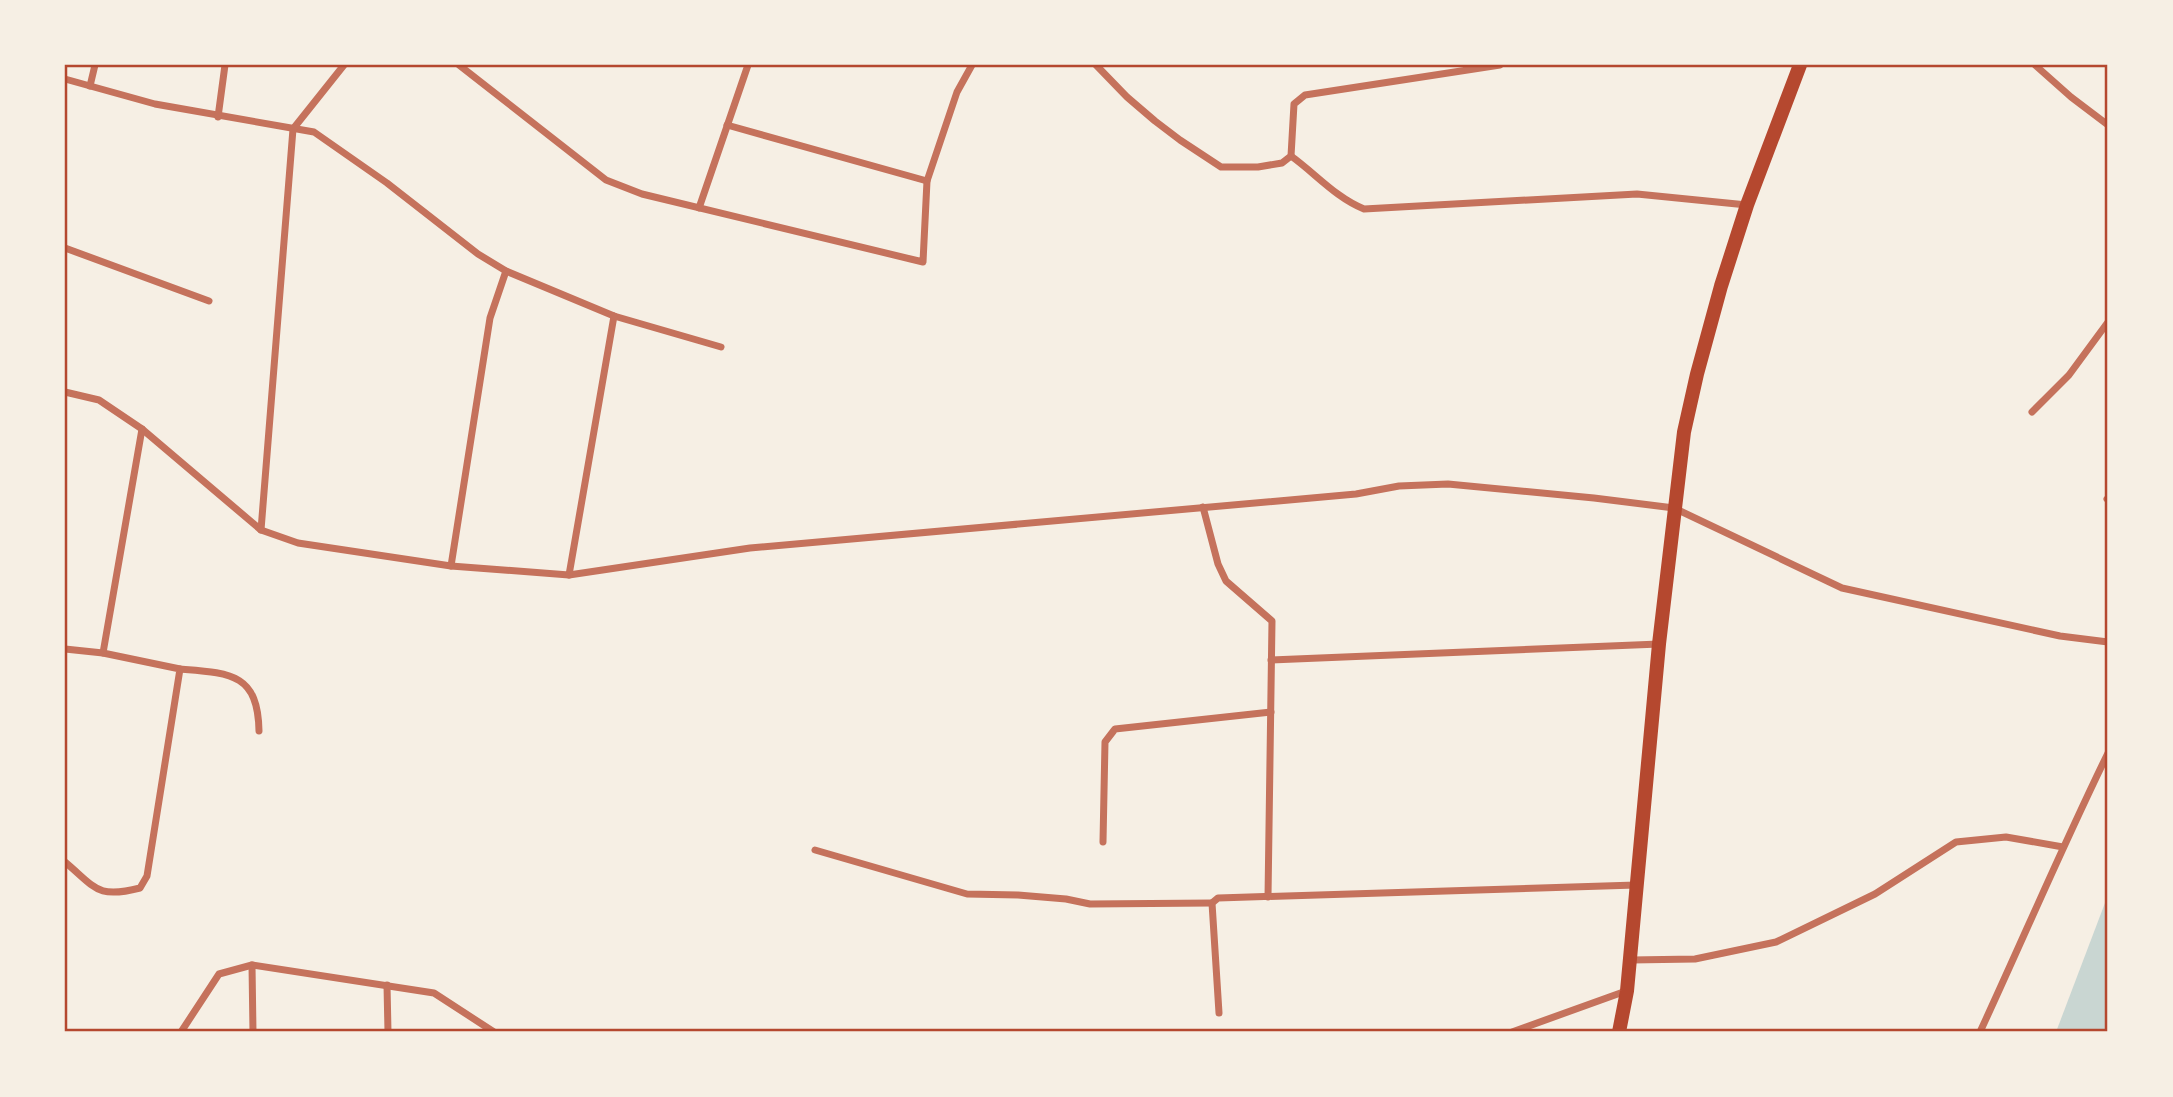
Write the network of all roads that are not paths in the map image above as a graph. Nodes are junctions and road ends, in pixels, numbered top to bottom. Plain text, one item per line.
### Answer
1 (95, 65) edge
2 (225, 65) edge
3 (344, 65) edge
4 (459, 65) edge
5 (748, 65) edge
6 (972, 65) edge
7 (1096, 65) edge
8 (1500, 65) edge
9 (1800, 65) edge
10 (2035, 65) edge
11 (65, 79) edge
12 (90, 86) junction
13 (218, 117) junction
14 (727, 125) junction
15 (2108, 125) edge
16 (293, 129) junction
17 (1291, 156) junction
18 (927, 181) junction
19 (1747, 205) junction
20 (699, 208) junction
21 (65, 248) edge
22 (506, 271) junction
23 (209, 301) dead end
24 (614, 316) junction
25 (2108, 322) edge
26 (721, 347) dead end
27 (65, 392) edge
28 (2032, 412) dead end
29 (142, 429) junction
30 (1203, 507) junction
31 (1674, 508) junction
32 (261, 530) junction
33 (451, 566) junction
34 (569, 575) junction
35 (2108, 642) edge
36 (1659, 644) junction
37 (65, 649) edge
38 (103, 653) junction
39 (1271, 660) junction
40 (180, 669) junction
41 (1271, 712) junction
42 (259, 731) dead end
43 (2108, 753) edge
44 (1103, 842) dead end
45 (2063, 847) junction
46 (816, 850) dead end
47 (65, 862) edge
48 (1637, 886) junction
49 (1268, 897) junction
50 (1212, 903) junction
51 (1629, 960) junction
52 (252, 965) junction
53 (387, 985) junction
54 (1627, 991) junction
55 (1219, 1013) dead end
56 (181, 1032) edge
57 (253, 1032) edge
58 (388, 1032) edge
59 (494, 1032) edge
60 (1512, 1032) edge
61 (1619, 1032) edge
62 (1980, 1032) edge

1 - 12 street
2 - 13 street
3 - 16 street
4 - 20 street
5 - 14 street
6 - 18 street
7 - 17 street
8 - 17 street
9 - 19 main road
10 - 15 street
11 - 12 street
12 - 13 street
13 - 16 street
14 - 18 street
14 - 20 street
16 - 22 street
16 - 32 street
17 - 19 street
18 - 20 street
19 - 31 main road
21 - 23 street
22 - 24 street
22 - 33 street
24 - 26 street
24 - 34 street
25 - 28 street
27 - 29 street
29 - 32 street
29 - 38 street
30 - 31 street
30 - 34 street
30 - 39 street
31 - 35 street
31 - 36 main road
32 - 33 street
33 - 34 street
36 - 39 street
36 - 48 main road
37 - 38 street
38 - 40 street
39 - 41 street
40 - 42 street
40 - 47 street
41 - 44 street
41 - 49 street
43 - 45 street
45 - 51 street
45 - 62 street
46 - 50 street
48 - 49 street
48 - 51 main road
49 - 50 street
50 - 55 street
51 - 54 main road
52 - 53 street
52 - 56 street
52 - 57 street
53 - 58 street
53 - 59 street
54 - 60 street
54 - 61 main road

